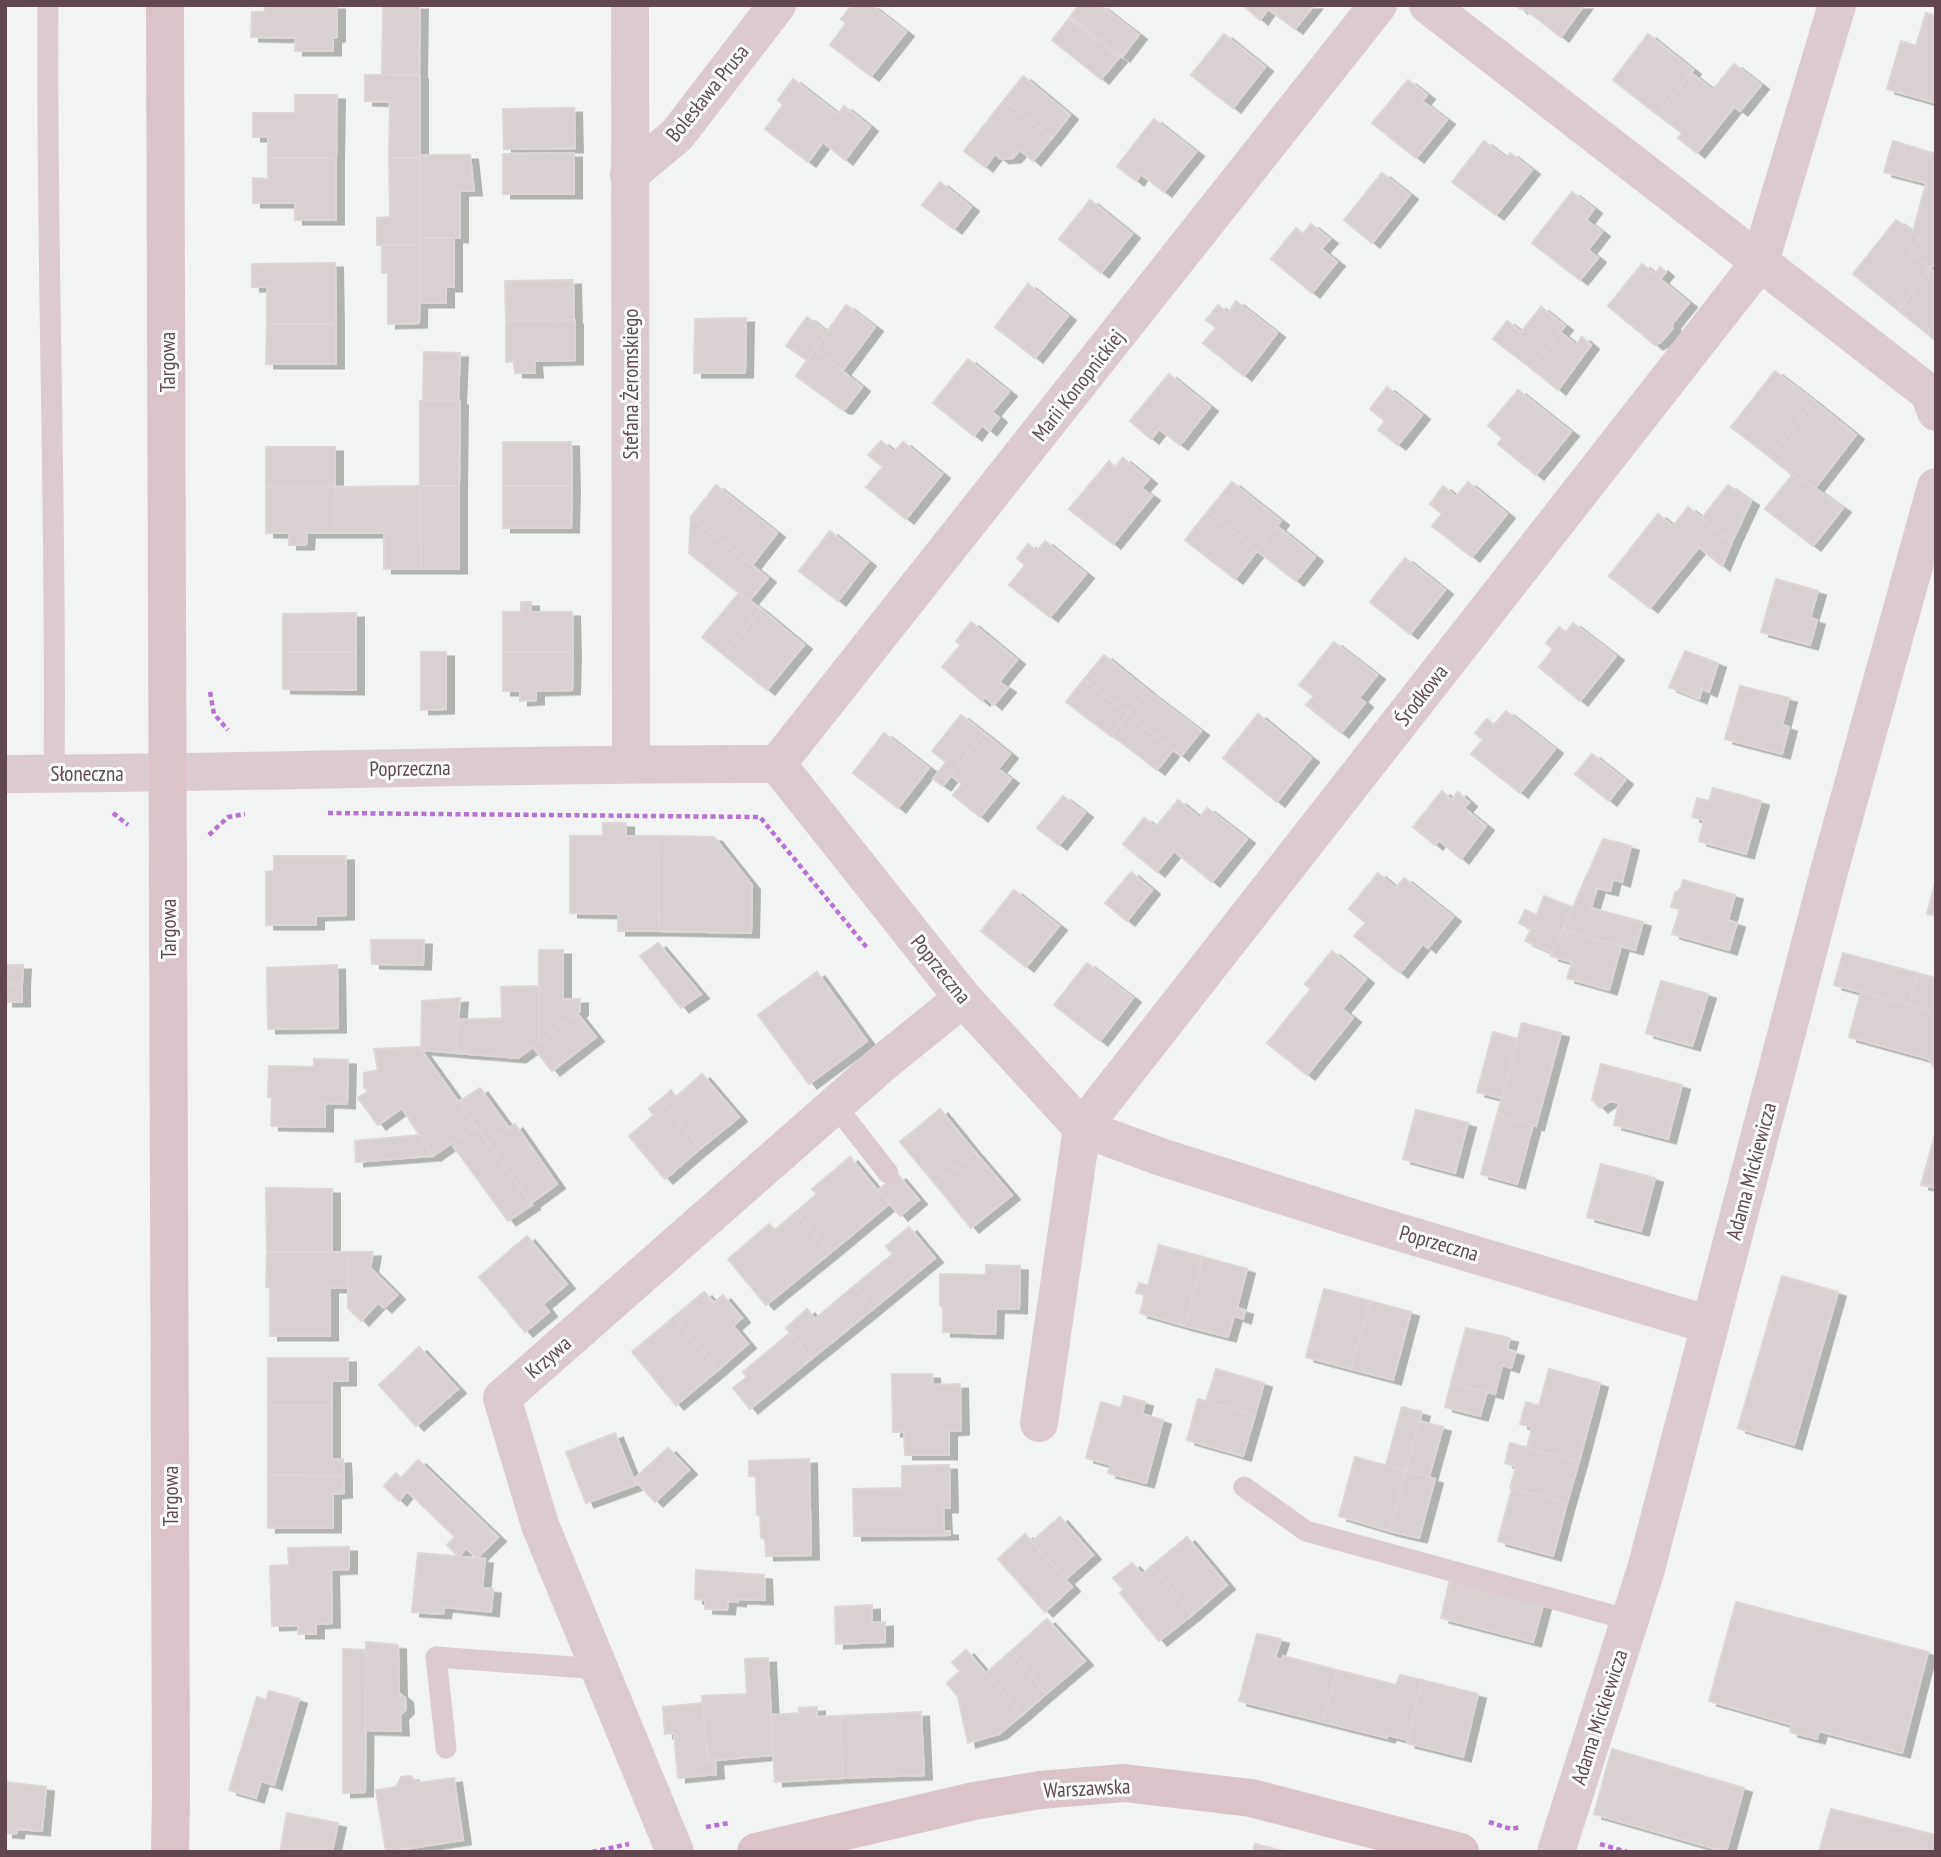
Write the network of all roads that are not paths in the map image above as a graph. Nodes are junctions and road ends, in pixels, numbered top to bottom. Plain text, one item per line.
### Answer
1 (48, 5) edge
2 (165, 5) edge
3 (629, 5) edge
4 (777, 5) edge
5 (1378, 5) edge
6 (1428, 5) edge
7 (1837, 5) edge
8 (629, 175) junction
9 (1760, 262) junction
10 (1936, 412) edge
11 (1936, 489) edge
12 (1926, 559) edge
13 (631, 763) junction
14 (777, 764) junction
15 (169, 773) junction
16 (5, 774) edge
17 (54, 774) junction
18 (963, 999) junction
19 (835, 1105) junction
20 (1082, 1128) junction
21 (888, 1174) dead end
22 (1710, 1325) junction
23 (1039, 1423) dead end
24 (1244, 1487) dead end
25 (1629, 1620) junction
26 (600, 1669) junction
27 (446, 1748) dead end
28 (170, 1852) edge
29 (675, 1852) edge
30 (756, 1852) edge
31 (1460, 1852) edge
32 (1556, 1852) edge

1 - 17 lane
2 - 15 main road, Targowa
3 - 8 street, Stefana Żeromskiego
4 - 8 street, Bolesława Prusa
5 - 14 street, Marii Konopnickiej
6 - 9 street
7 - 9 street
8 - 13 street, Stefana Żeromskiego
9 - 10 street
9 - 20 street, Środkowa
11 - 12 street, Adama Mickiewicza
12 - 22 street, Adama Mickiewicza
13 - 14 street, Poprzeczna
13 - 15 street, Poprzeczna
14 - 18 street, Poprzeczna
15 - 17 street, Słoneczna
15 - 28 main road, Targowa
16 - 17 street, Słoneczna
18 - 19 street, Krzywa
18 - 20 street, Poprzeczna
19 - 21 lane
19 - 26 street, Krzywa
20 - 22 street, Poprzeczna
20 - 23 street
22 - 25 street, Adama Mickiewicza
24 - 25 lane
25 - 32 street, Adama Mickiewicza
26 - 27 lane
26 - 29 street, Krzywa
30 - 31 main road, Warszawska

